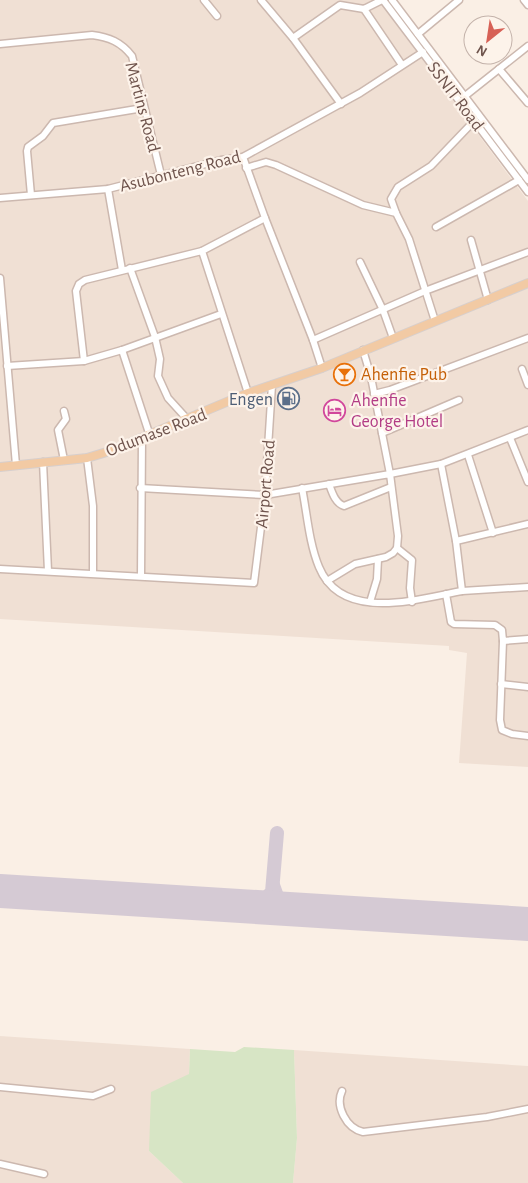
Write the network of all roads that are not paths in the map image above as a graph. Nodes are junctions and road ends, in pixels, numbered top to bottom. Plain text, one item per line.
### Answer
1 (204, 0) edge
2 (261, 0) edge
3 (383, 0) edge
4 (392, 0) edge
5 (459, 0) edge
6 (524, 0) edge
7 (338, 2) edge
8 (528, 5) edge
9 (364, 9) junction
10 (217, 16) dead end
11 (418, 34) junction
12 (294, 38) junction
13 (0, 44) edge
14 (528, 46) edge
15 (423, 52) junction
16 (402, 66) junction
17 (499, 69) junction
18 (465, 96) junction
19 (528, 103) edge
20 (341, 104) junction
21 (144, 108) junction
22 (475, 120) junction
23 (243, 157) junction
24 (246, 168) junction
25 (161, 175) junction
26 (519, 180) junction
27 (528, 180) edge
28 (108, 189) junction
29 (528, 192) edge
30 (31, 195) junction
31 (0, 198) edge
32 (396, 214) junction
33 (265, 218) junction
34 (436, 227) dead end
35 (471, 240) dead end
36 (202, 251) junction
37 (528, 252) edge
38 (360, 262) dead end
39 (130, 268) junction
40 (122, 270) junction
41 (479, 270) junction
42 (0, 278) edge
43 (528, 283) edge
44 (425, 291) junction
45 (488, 300) junction
46 (384, 310) junction
47 (221, 314) junction
48 (435, 321) junction
49 (155, 337) junction
50 (393, 338) junction
51 (528, 338) edge
52 (313, 340) junction
53 (122, 350) junction
54 (363, 350) junction
55 (84, 361) junction
56 (7, 366) junction
57 (322, 368) junction
58 (522, 369) dead end
59 (528, 385) edge
60 (272, 386) junction
61 (248, 393) junction
62 (374, 394) junction
63 (459, 400) dead end
64 (64, 411) dead end
65 (188, 420) junction
66 (528, 430) edge
67 (382, 433) junction
68 (150, 436) junction
69 (510, 438) junction
70 (142, 439) junction
71 (468, 455) junction
72 (87, 458) junction
73 (64, 460) junction
74 (44, 462) junction
75 (441, 464) junction
76 (16, 465) junction
77 (0, 467) edge
78 (390, 474) junction
79 (528, 482) edge
80 (329, 484) junction
81 (140, 488) junction
82 (302, 488) junction
83 (392, 488) junction
84 (265, 495) junction
85 (528, 524) edge
86 (492, 533) junction
87 (456, 541) junction
88 (397, 548) junction
89 (378, 559) junction
90 (0, 569) edge
91 (48, 571) junction
92 (93, 573) junction
93 (141, 576) junction
94 (327, 581) junction
95 (528, 587) edge
96 (462, 590) junction
97 (446, 594) junction
98 (370, 602) junction
99 (412, 602) junction
100 (528, 639) edge
101 (503, 641) junction
102 (501, 684) junction
103 (528, 687) edge
104 (528, 736) edge
105 (0, 1087) edge
106 (112, 1089) dead end
107 (342, 1091) dead end
108 (528, 1109) edge
109 (0, 1164) edge
110 (44, 1174) dead end

1 - 10 street
2 - 12 street
3 - 9 street
3 - 15 street, SSNIT Road
4 - 11 street, SSNIT Road
5 - 11 street
6 - 8 street
7 - 9 street
7 - 12 street
9 - 16 street
11 - 18 street, SSNIT Road
12 - 20 street
13 - 21 street, Martins Road
14 - 17 street
15 - 16 street, Asubonteng Road
15 - 22 street, SSNIT Road
16 - 20 street, Asubonteng Road
17 - 18 street
17 - 19 street
18 - 27 street, SSNIT Road
20 - 23 street, Asubonteng Road
21 - 25 street, Martins Road
21 - 30 street
22 - 26 street, SSNIT Road
22 - 32 street
23 - 24 street
23 - 25 street, Asubonteng Road
24 - 32 street
24 - 33 street
25 - 28 street, Asubonteng Road
26 - 29 street, SSNIT Road
26 - 34 street
28 - 30 street, Asubonteng Road
28 - 40 street
30 - 31 street, Asubonteng Road
32 - 44 street
33 - 36 street
33 - 52 street
35 - 41 street
36 - 39 street
36 - 47 street
37 - 41 street
38 - 46 street
39 - 40 street
39 - 49 street
40 - 55 street
41 - 44 street
41 - 45 street
42 - 56 street
43 - 45 main road, Odumase Road
44 - 46 street
44 - 48 street
45 - 48 main road, Odumase Road
46 - 50 street
46 - 52 street
47 - 49 street
47 - 61 street
48 - 50 main road, Odumase Road
49 - 53 street
49 - 65 street
50 - 54 main road, Odumase Road
51 - 62 street
52 - 57 street
53 - 55 street
53 - 68 street
54 - 57 main road, Odumase Road
54 - 62 street
55 - 56 street
56 - 76 street
57 - 60 main road, Odumase Road
58 - 59 street
60 - 61 main road, Odumase Road
60 - 84 street, Airport Road
61 - 65 main road, Odumase Road
62 - 67 street
63 - 67 street
64 - 73 street
65 - 68 main road, Odumase Road
66 - 69 street
67 - 78 street
68 - 70 main road, Odumase Road
69 - 71 street
69 - 79 street
70 - 72 main road, Odumase Road
70 - 81 street
71 - 75 street
71 - 86 street
72 - 73 main road, Odumase Road
72 - 92 street
73 - 74 main road, Odumase Road
74 - 76 main road, Odumase Road
74 - 91 street
75 - 78 street
75 - 87 street
76 - 77 main road, Odumase Road
78 - 80 street
78 - 83 street
80 - 82 street
80 - 83 street
81 - 84 street
81 - 93 street
82 - 84 street
82 - 94 street
83 - 88 street
84 - 93 street, Airport Road
85 - 86 street
86 - 87 street
87 - 96 street
88 - 89 street
88 - 99 street
89 - 94 street
89 - 98 street
90 - 91 street
91 - 92 street
92 - 93 street
94 - 98 street
95 - 96 street
96 - 97 street
97 - 99 street
97 - 101 street
98 - 99 street
100 - 101 street
101 - 102 street
102 - 103 street
102 - 104 street
105 - 106 street
107 - 108 street
109 - 110 street

